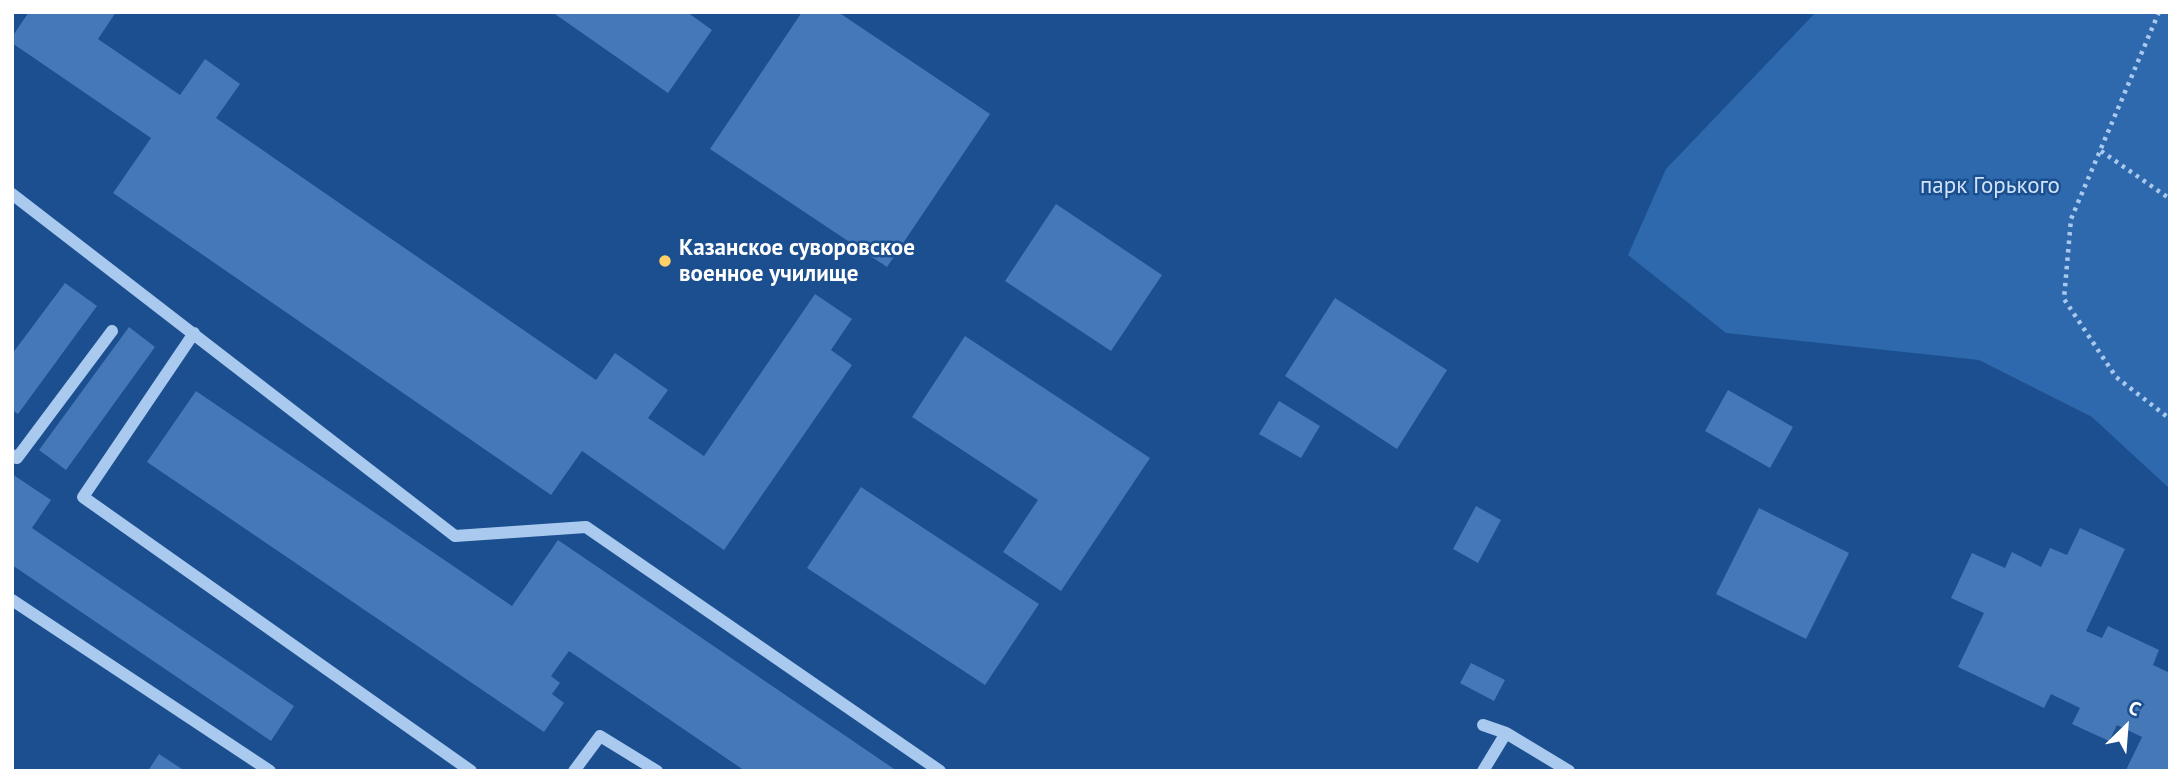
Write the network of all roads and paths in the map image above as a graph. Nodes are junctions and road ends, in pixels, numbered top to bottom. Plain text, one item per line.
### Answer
1 (2159, 12) edge
2 (2101, 151) junction
3 (12, 194) edge
4 (2170, 199) edge
5 (112, 331) dead end
6 (194, 333) junction
7 (2170, 419) edge
8 (12, 455) edge
9 (12, 600) edge
10 (1483, 725) dead end
11 (1506, 733) junction
12 (270, 771) edge
13 (471, 771) edge
14 (574, 771) edge
15 (657, 771) edge
16 (940, 771) edge
17 (1483, 771) edge
18 (1569, 771) edge

1 - 2 path
2 - 4 path
2 - 7 path
3 - 6 lane
5 - 8 lane
6 - 13 lane
6 - 16 lane
9 - 12 lane
10 - 11 lane
11 - 17 lane
11 - 18 lane
14 - 15 lane

